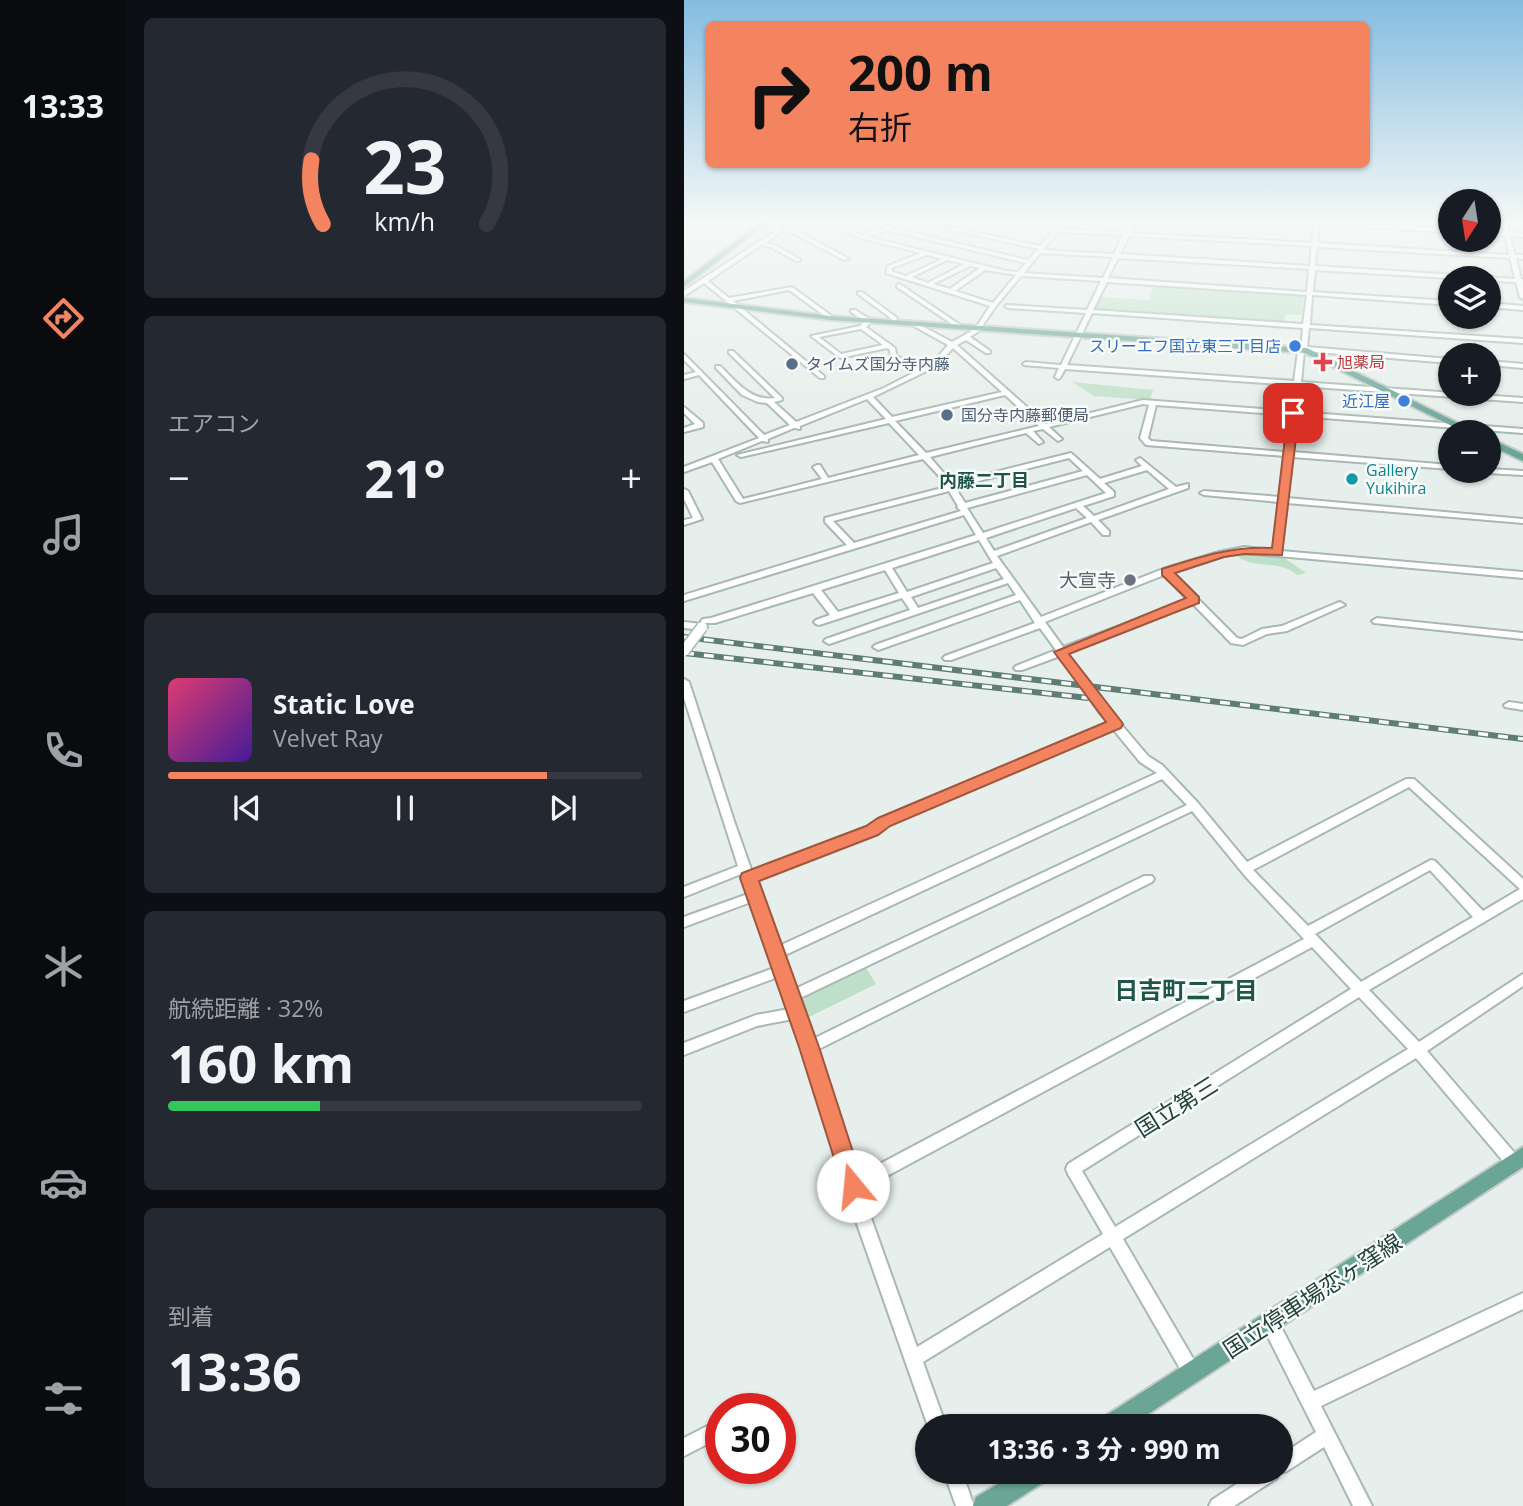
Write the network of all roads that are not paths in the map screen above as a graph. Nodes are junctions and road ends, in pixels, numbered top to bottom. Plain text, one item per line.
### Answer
1 (721, 293) edge
2 (763, 293) edge
3 (797, 293) edge
4 (860, 293) dead end
5 (910, 293) edge
6 (961, 293) edge
7 (1004, 293) edge
8 (1099, 293) edge
9 (1299, 293) edge
10 (1310, 294) junction
11 (684, 300) edge
12 (729, 300) junction
13 (1438, 302) edge
14 (994, 305) junction
15 (1008, 306) dead end
16 (1501, 306) edge
17 (1523, 307) edge
18 (738, 308) junction
19 (853, 311) dead end
20 (1090, 312) junction
21 (831, 318) junction
22 (893, 322) junction
23 (866, 324) junction
24 (914, 324) junction
25 (960, 327) junction
26 (1306, 327) junction
27 (978, 328) junction
28 (1366, 331) junction
29 (1079, 335) junction
30 (966, 337) junction
31 (1523, 341) edge
32 (888, 346) junction
33 (951, 346) junction
34 (1304, 351) junction
35 (731, 352) dead end
36 (1365, 355) junction
37 (684, 356) edge
38 (967, 357) junction
39 (1438, 360) edge
40 (741, 361) junction
41 (1026, 364) dead end
42 (1501, 364) edge
43 (1523, 366) edge
44 (718, 367) junction
45 (1063, 367) junction
46 (699, 372) junction
47 (920, 373) junction
48 (684, 377) edge
49 (822, 377) dead end
50 (1058, 377) dead end
51 (1296, 384) junction
52 (1388, 390) junction
53 (1007, 393) junction
54 (870, 397) junction
55 (1523, 400) edge
56 (770, 402) junction
57 (1153, 403) junction
58 (684, 409) edge
59 (1293, 413) junction
60 (891, 420) junction
61 (1446, 420) edge
62 (1438, 424) edge
63 (797, 427) junction
64 (1044, 427) junction
65 (1501, 429) edge
66 (684, 430) edge
67 (1028, 430) junction
68 (1523, 431) edge
69 (1058, 439) dead end
70 (764, 440) junction
71 (1039, 442) dead end
72 (1501, 447) edge
73 (1288, 454) junction
74 (926, 456) junction
75 (1523, 458) edge
76 (714, 459) junction
77 (1140, 460) dead end
78 (1438, 466) edge
79 (816, 467) dead end
80 (1147, 467) junction
81 (684, 471) edge
82 (1088, 472) junction
83 (1501, 472) edge
84 (1523, 473) edge
85 (827, 481) junction
86 (1099, 482) junction
87 (1185, 486) dead end
88 (950, 487) junction
89 (1174, 489) junction
90 (684, 491) edge
91 (1204, 493) dead end
92 (1284, 500) junction
93 (1078, 505) junction
94 (963, 510) junction
95 (1093, 520) junction
96 (1523, 521) edge
97 (684, 523) edge
98 (1106, 533) dead end
99 (981, 537) junction
100 (853, 547) junction
101 (1277, 552) junction
102 (992, 555) junction
103 (998, 564) junction
104 (887, 567) junction
105 (1166, 571) dead end
106 (1523, 575) edge
107 (1009, 580) junction
108 (815, 589) junction
109 (904, 595) junction
110 (1020, 597) junction
111 (684, 598) edge
112 (1195, 600) junction
113 (1340, 605) dead end
114 (915, 611) junction
115 (836, 616) junction
116 (1377, 621) dead end
117 (819, 622) dead end
118 (1039, 622) junction
119 (704, 624) junction
120 (684, 625) edge
121 (1523, 636) edge
122 (829, 641) dead end
123 (878, 647) dead end
124 (684, 651) edge
125 (1061, 652) junction
126 (948, 658) dead end
127 (1018, 668) dead end
128 (685, 685) edge
129 (1509, 705) dead end
130 (1523, 707) edge
131 (1115, 724) junction
132 (1164, 774) junction
133 (1194, 806) junction
134 (1246, 868) junction
135 (747, 873) junction
136 (1148, 879) dead end
137 (1523, 886) edge
138 (684, 892) edge
139 (1523, 893) edge
140 (755, 897) junction
141 (1482, 918) junction
142 (684, 922) edge
143 (1310, 936) junction
144 (777, 953) junction
145 (782, 970) junction
146 (1523, 979) edge
147 (1361, 989) junction
148 (791, 997) junction
149 (684, 1007) edge
150 (797, 1013) junction
151 (809, 1047) junction
152 (684, 1049) edge
153 (1418, 1050) junction
154 (1518, 1159) edge
155 (853, 1186) junction
156 (1113, 1237) junction
157 (1523, 1301) edge
158 (1270, 1323) junction
159 (913, 1359) junction
160 (1192, 1374) junction
161 (1310, 1402) junction
162 (933, 1414) edge
163 (1129, 1414) edge
164 (705, 1436) edge
165 (1326, 1436) junction
166 (684, 1447) edge
167 (1293, 1457) edge
168 (957, 1484) edge
169 (1020, 1484) edge
170 (1252, 1484) edge
171 (965, 1506) edge
172 (985, 1506) edge
173 (1218, 1506) edge
174 (1363, 1506) edge

1 - 12 street
2 - 12 street
3 - 21 street
4 - 22 street
5 - 25 street
6 - 14 street
7 - 14 street
8 - 20 street
9 - 10 street
10 - 13 street
10 - 26 street
11 - 18 main road
12 - 18 street
14 - 27 street
15 - 20 street
16 - 17 street
18 - 21 main road
18 - 49 street
19 - 23 street
20 - 26 street
20 - 29 street
21 - 23 main road
22 - 23 main road
22 - 24 main road
23 - 32 street
23 - 32 street
24 - 25 main road
24 - 33 street
25 - 27 main road
26 - 28 street
26 - 34 street
27 - 29 main road
27 - 30 street
28 - 31 street
28 - 36 street
29 - 34 main road
29 - 45 street
30 - 33 street
30 - 38 street
32 - 47 street
33 - 38 street
33 - 47 street
34 - 36 street
34 - 51 street
34 - 52 main road
35 - 40 street
36 - 39 street
37 - 46 street
38 - 53 street
40 - 44 street
40 - 56 street
41 - 45 street
42 - 43 street
44 - 46 street
44 - 56 street
45 - 50 street
45 - 51 street
46 - 48 street
46 - 70 street
47 - 54 street
51 - 52 street
51 - 59 street
52 - 55 street
52 - 61 main road
53 - 60 street
53 - 64 street
54 - 60 street
54 - 63 street
56 - 63 street
57 - 59 street
57 - 64 street
57 - 73 street
58 - 66 street
59 - 62 street
59 - 73 street
60 - 74 street
60 - 76 street
63 - 70 street
64 - 67 street
64 - 69 street
65 - 68 street
67 - 71 street
67 - 74 street
70 - 76 street
72 - 75 main road
73 - 78 street
73 - 92 street
74 - 85 street
74 - 88 street
76 - 81 street
76 - 85 street
77 - 80 street
79 - 85 street
80 - 86 street
80 - 89 street
82 - 86 street
82 - 88 street
82 - 94 street
83 - 84 street
86 - 93 street
87 - 89 street
88 - 94 street
88 - 100 street
89 - 95 street
90 - 97 street
91 - 92 street
92 - 96 street
92 - 101 street
93 - 95 street
93 - 99 street
94 - 99 street
94 - 100 street
95 - 98 street
95 - 102 street
99 - 102 street
99 - 104 street
100 - 111 street
101 - 106 street
101 - 112 street
102 - 103 street
103 - 107 street
103 - 109 street
104 - 108 street
104 - 109 street
105 - 118 street
107 - 110 street
107 - 114 street
108 - 115 street
108 - 119 street
109 - 114 street
109 - 115 street
110 - 118 street
110 - 123 street
112 - 113 street
112 - 125 street
114 - 122 street
115 - 117 street
116 - 121 street
118 - 125 street
118 - 126 street
119 - 120 street
119 - 124 street, bridge
125 - 127 street
125 - 131 street, bridge
128 - 135 street
129 - 130 street
131 - 132 street
131 - 135 street
132 - 133 street
132 - 144 street
133 - 134 street
133 - 148 street
134 - 137 street
134 - 143 street
135 - 138 street
135 - 140 street
136 - 151 street
139 - 141 street, 国立第三
140 - 142 street
140 - 144 street
141 - 143 street
141 - 147 street, 国立第三
143 - 147 street
143 - 155 street
144 - 145 street
145 - 148 street
145 - 149 street
146 - 153 street
147 - 153 street
147 - 156 street, 国立第三
148 - 150 street
150 - 151 street
150 - 152 street
151 - 155 street
153 - 154 street
153 - 156 street
154 - 158 main road, 国立停車場恋ヶ窪線
155 - 159 street
156 - 159 street
156 - 160 street, 国立第三
157 - 161 street
158 - 160 main road, 国立停車場恋ヶ窪線
158 - 161 street
159 - 162 street
160 - 163 main road, 国立停車場恋ヶ窪線
161 - 165 street
164 - 166 street
165 - 167 street
165 - 174 street
168 - 171 street
169 - 172 main road
170 - 173 street

